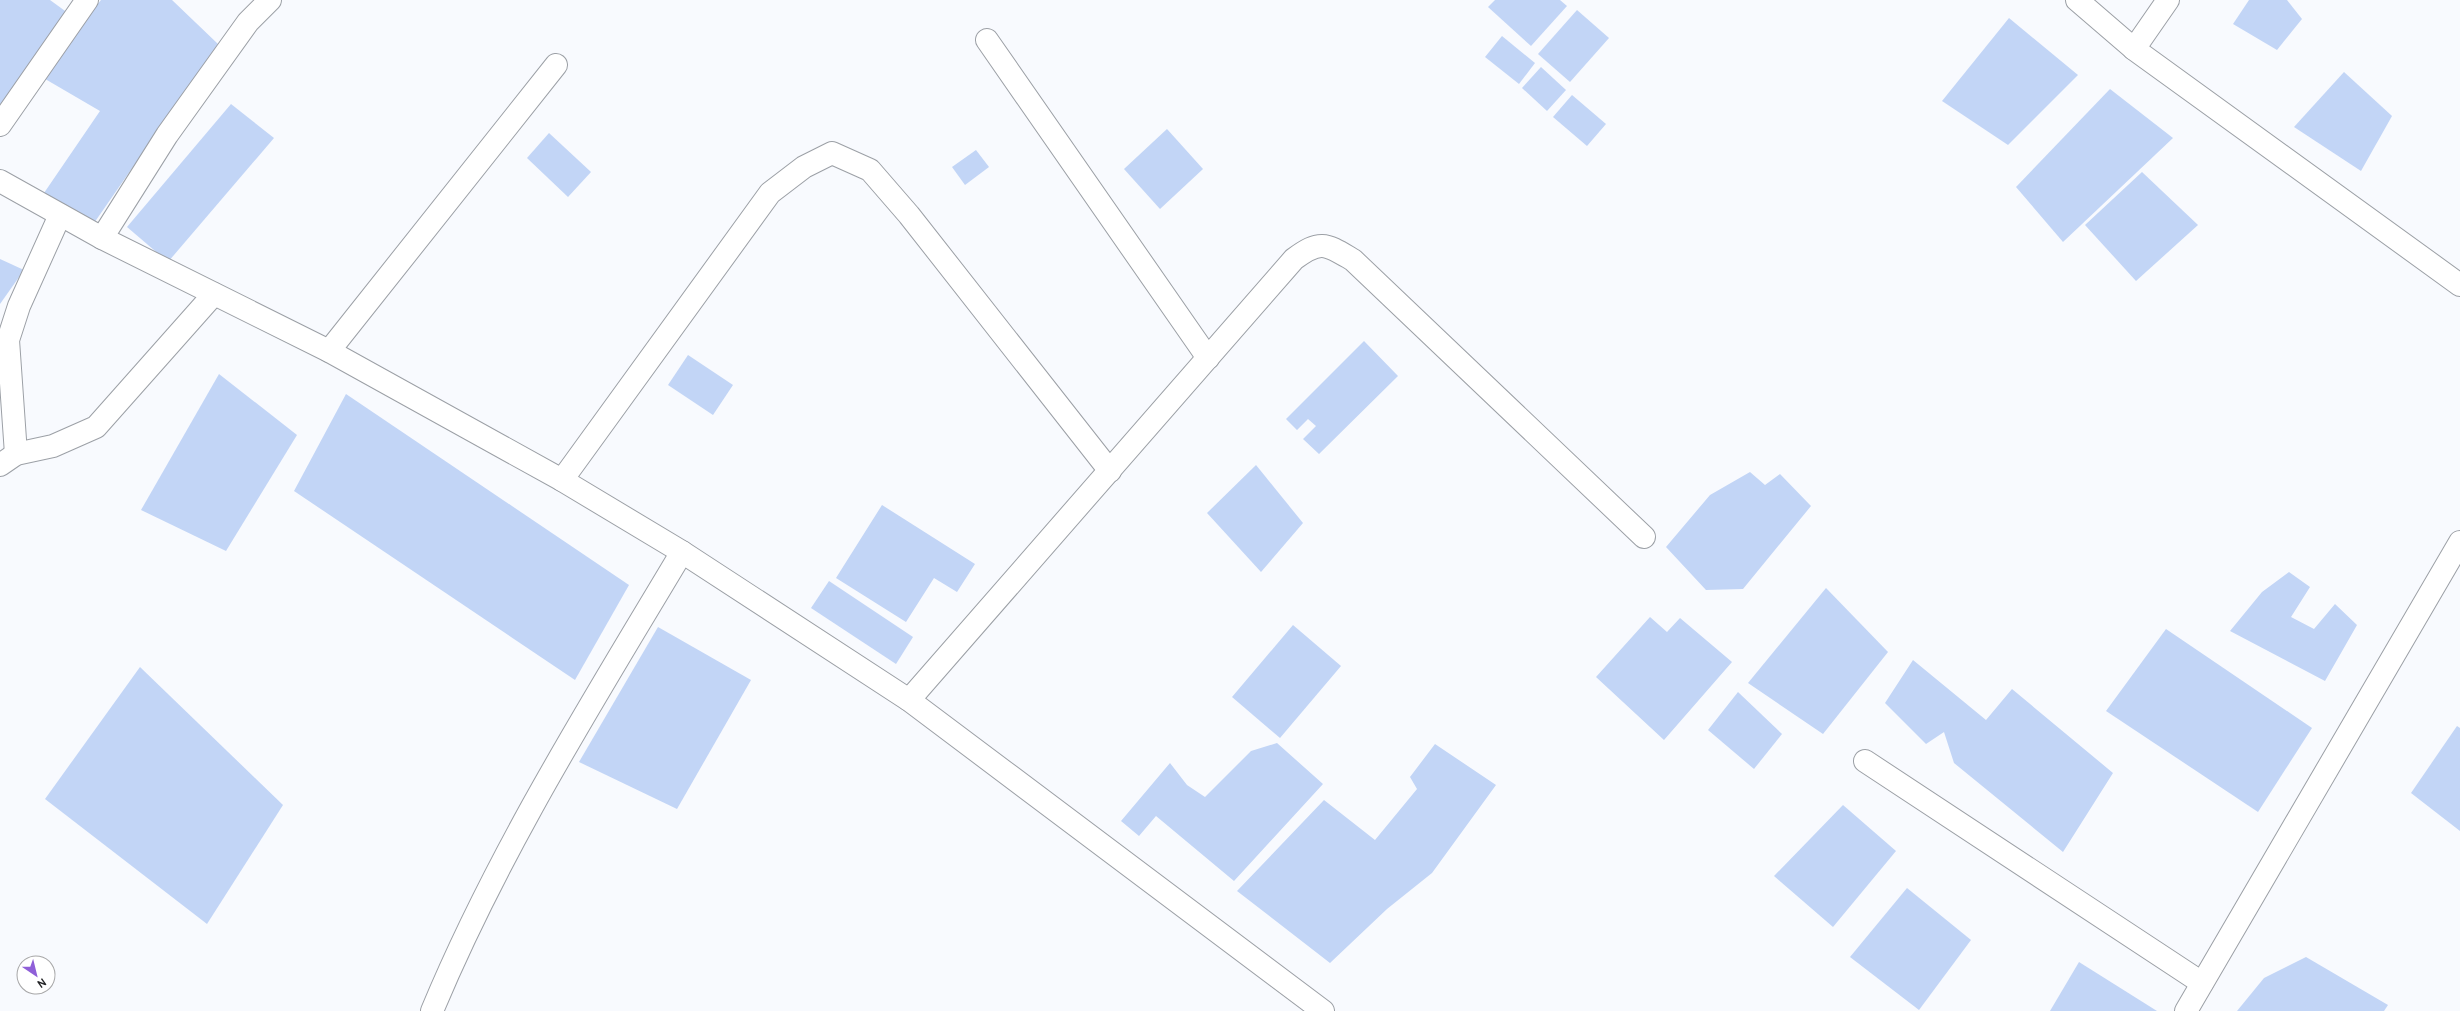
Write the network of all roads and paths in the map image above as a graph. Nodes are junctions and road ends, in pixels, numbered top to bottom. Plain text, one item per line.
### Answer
1 (87, 0) edge
2 (270, 0) edge
3 (2077, 0) edge
4 (2168, 0) edge
5 (987, 40) dead end
6 (2134, 49) junction
7 (556, 65) dead end
8 (0, 126) edge
9 (0, 181) edge
10 (60, 215) junction
11 (102, 238) junction
12 (2460, 285) edge
13 (214, 294) junction
14 (329, 351) junction
15 (1208, 358) junction
16 (8, 459) edge
17 (1110, 470) junction
18 (562, 480) junction
19 (1644, 537) dead end
20 (2460, 542) edge
21 (682, 552) junction
22 (909, 700) junction
23 (1865, 761) dead end
24 (2202, 983) junction
25 (432, 1011) edge
26 (1323, 1011) edge
27 (2186, 1011) edge

1 - 8 street
2 - 11 street
3 - 6 street
4 - 6 street
5 - 15 street
6 - 12 street
7 - 14 street
9 - 10 street
10 - 11 street
10 - 16 street
11 - 13 street
13 - 14 street
13 - 16 street
14 - 18 street
15 - 17 street
15 - 19 street
17 - 18 street
17 - 22 street
18 - 21 street
20 - 24 street
21 - 22 street
21 - 25 street
22 - 26 street
23 - 24 street
24 - 27 street

